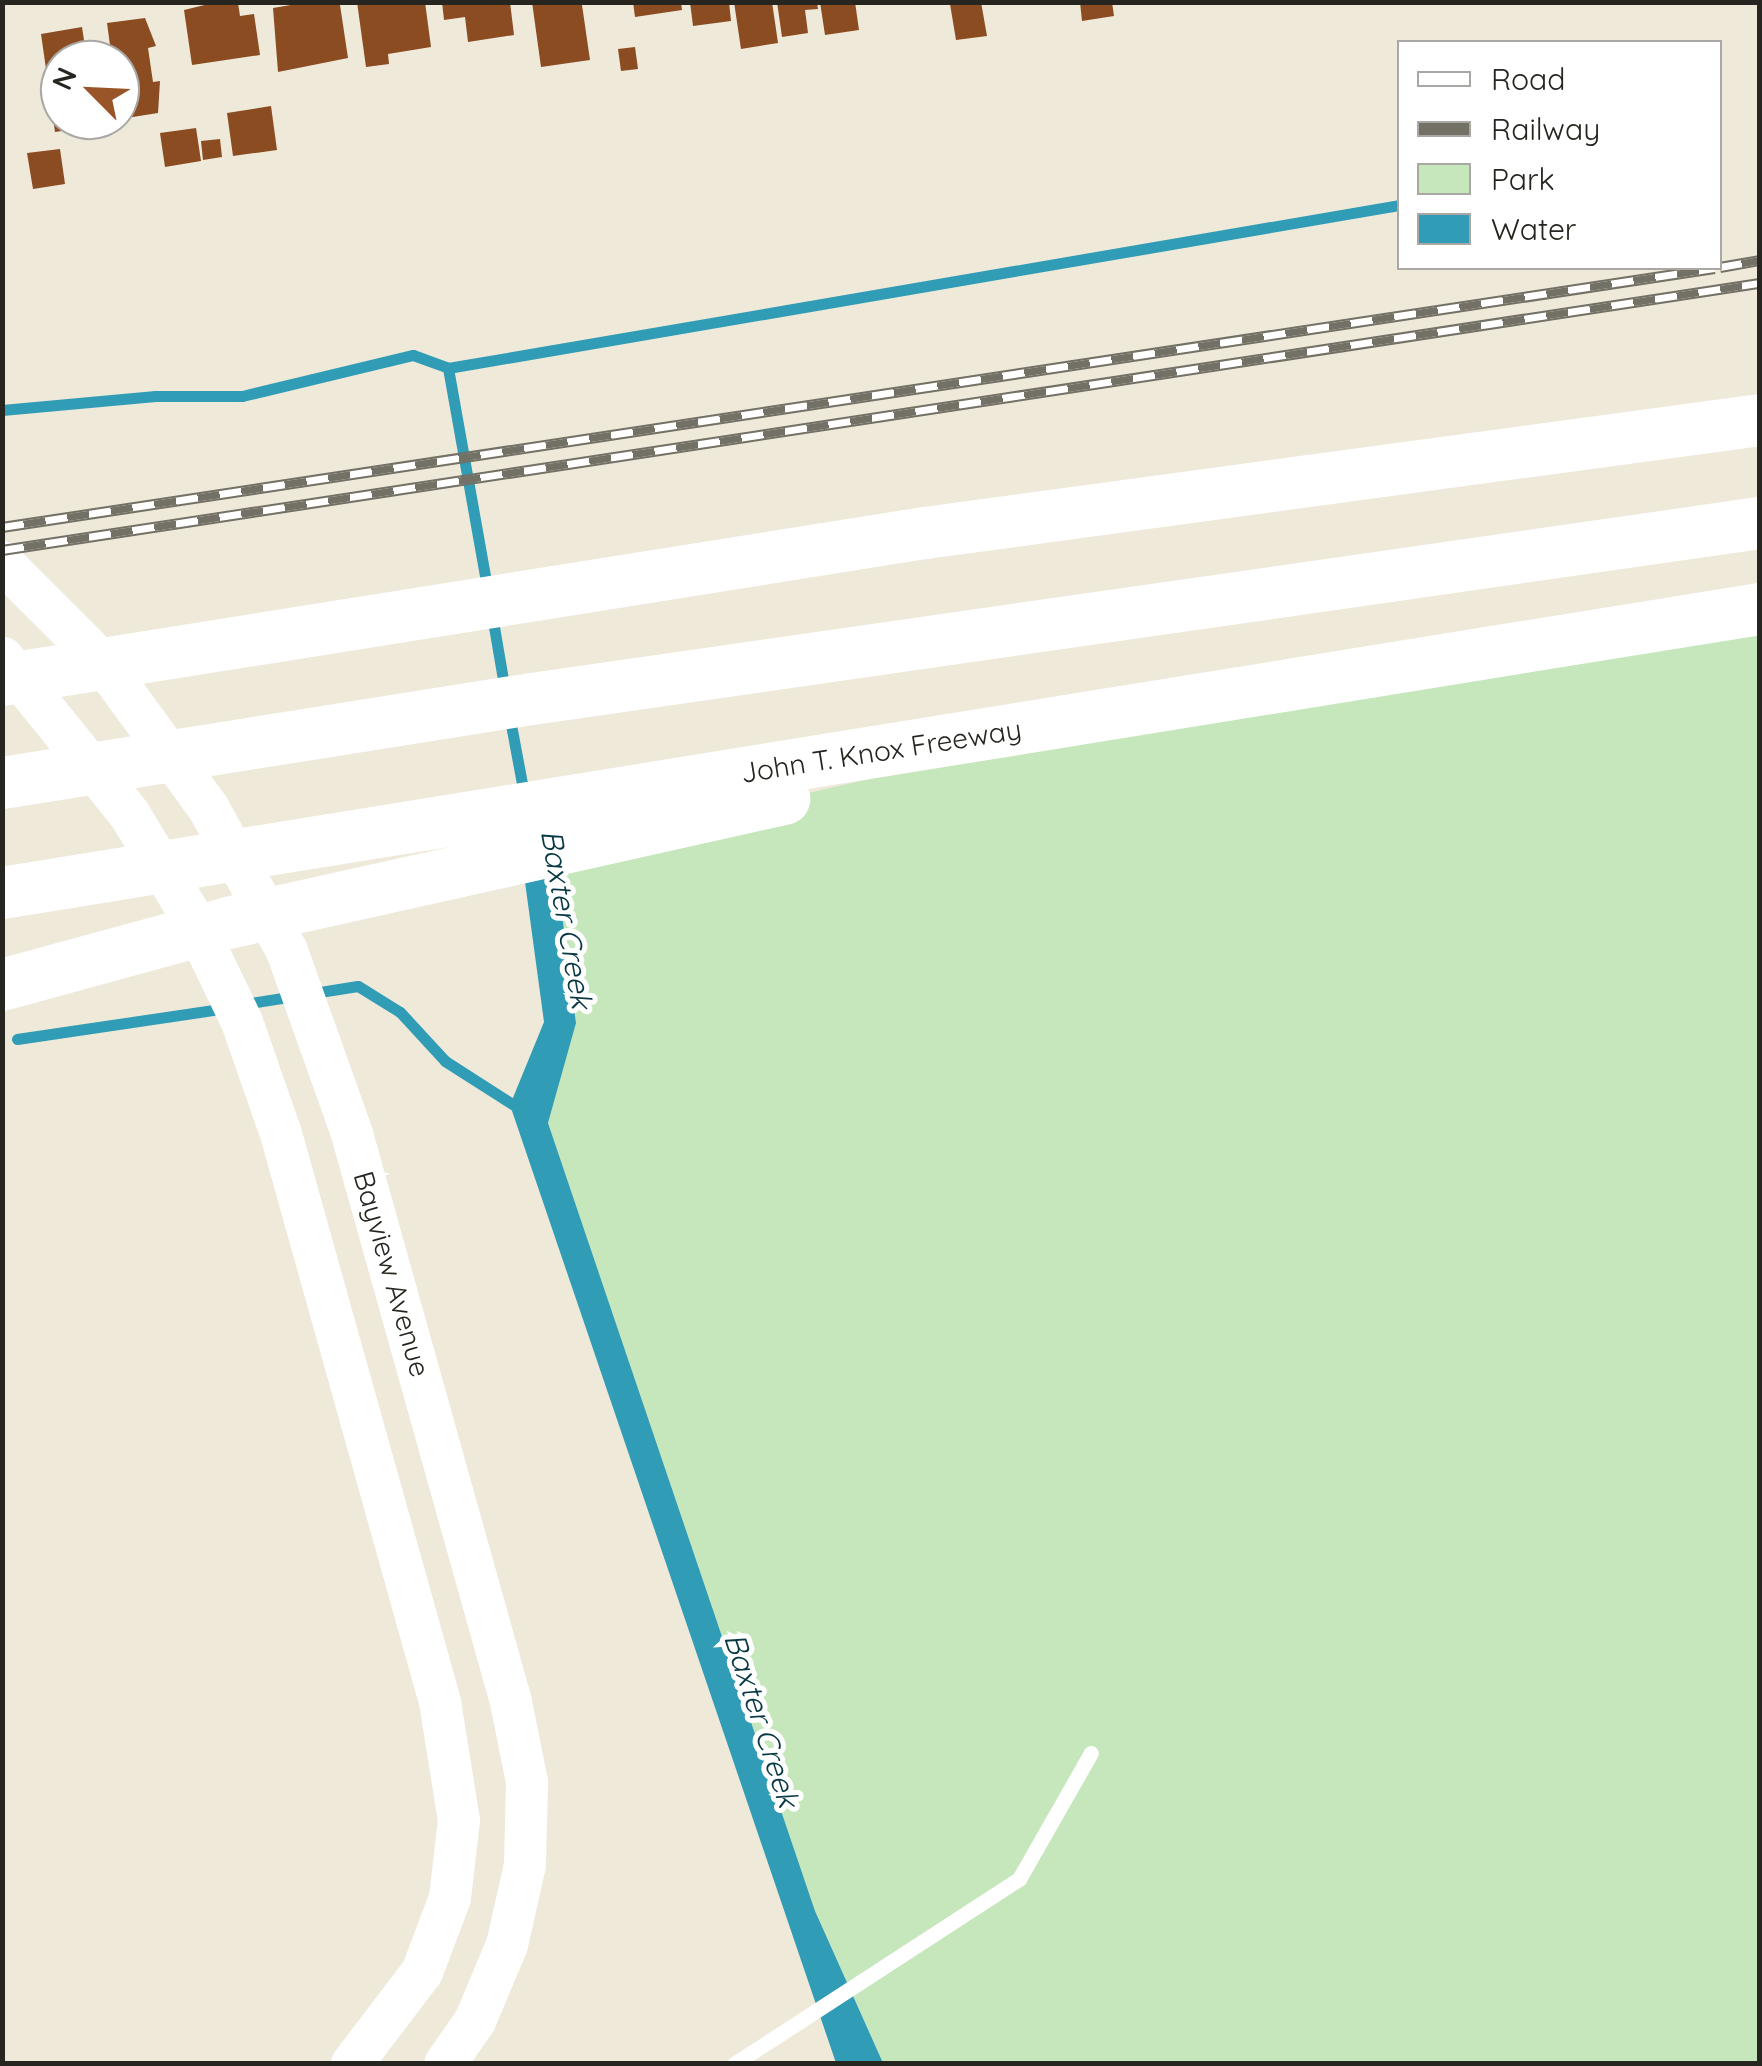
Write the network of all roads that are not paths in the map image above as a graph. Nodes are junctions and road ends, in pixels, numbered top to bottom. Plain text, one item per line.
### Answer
1 (1760, 420) edge
2 (1760, 522) edge
3 (2, 562) edge
4 (1760, 609) edge
5 (102, 662) junction
6 (8, 671) edge
7 (2, 784) edge
8 (529, 832) junction
9 (2, 893) edge
10 (2, 985) edge
11 (1091, 1753) dead end
12 (352, 2064) edge
13 (445, 2064) edge
14 (734, 2064) edge

1 - 5 highway
2 - 7 highway
3 - 5 street, Bayview Avenue
4 - 8 highway, John T. Knox Freeway
5 - 6 highway
5 - 13 street, Bayview Avenue
6 - 12 street
8 - 9 highway, John T. Knox Freeway
8 - 10 highway
11 - 14 lane

